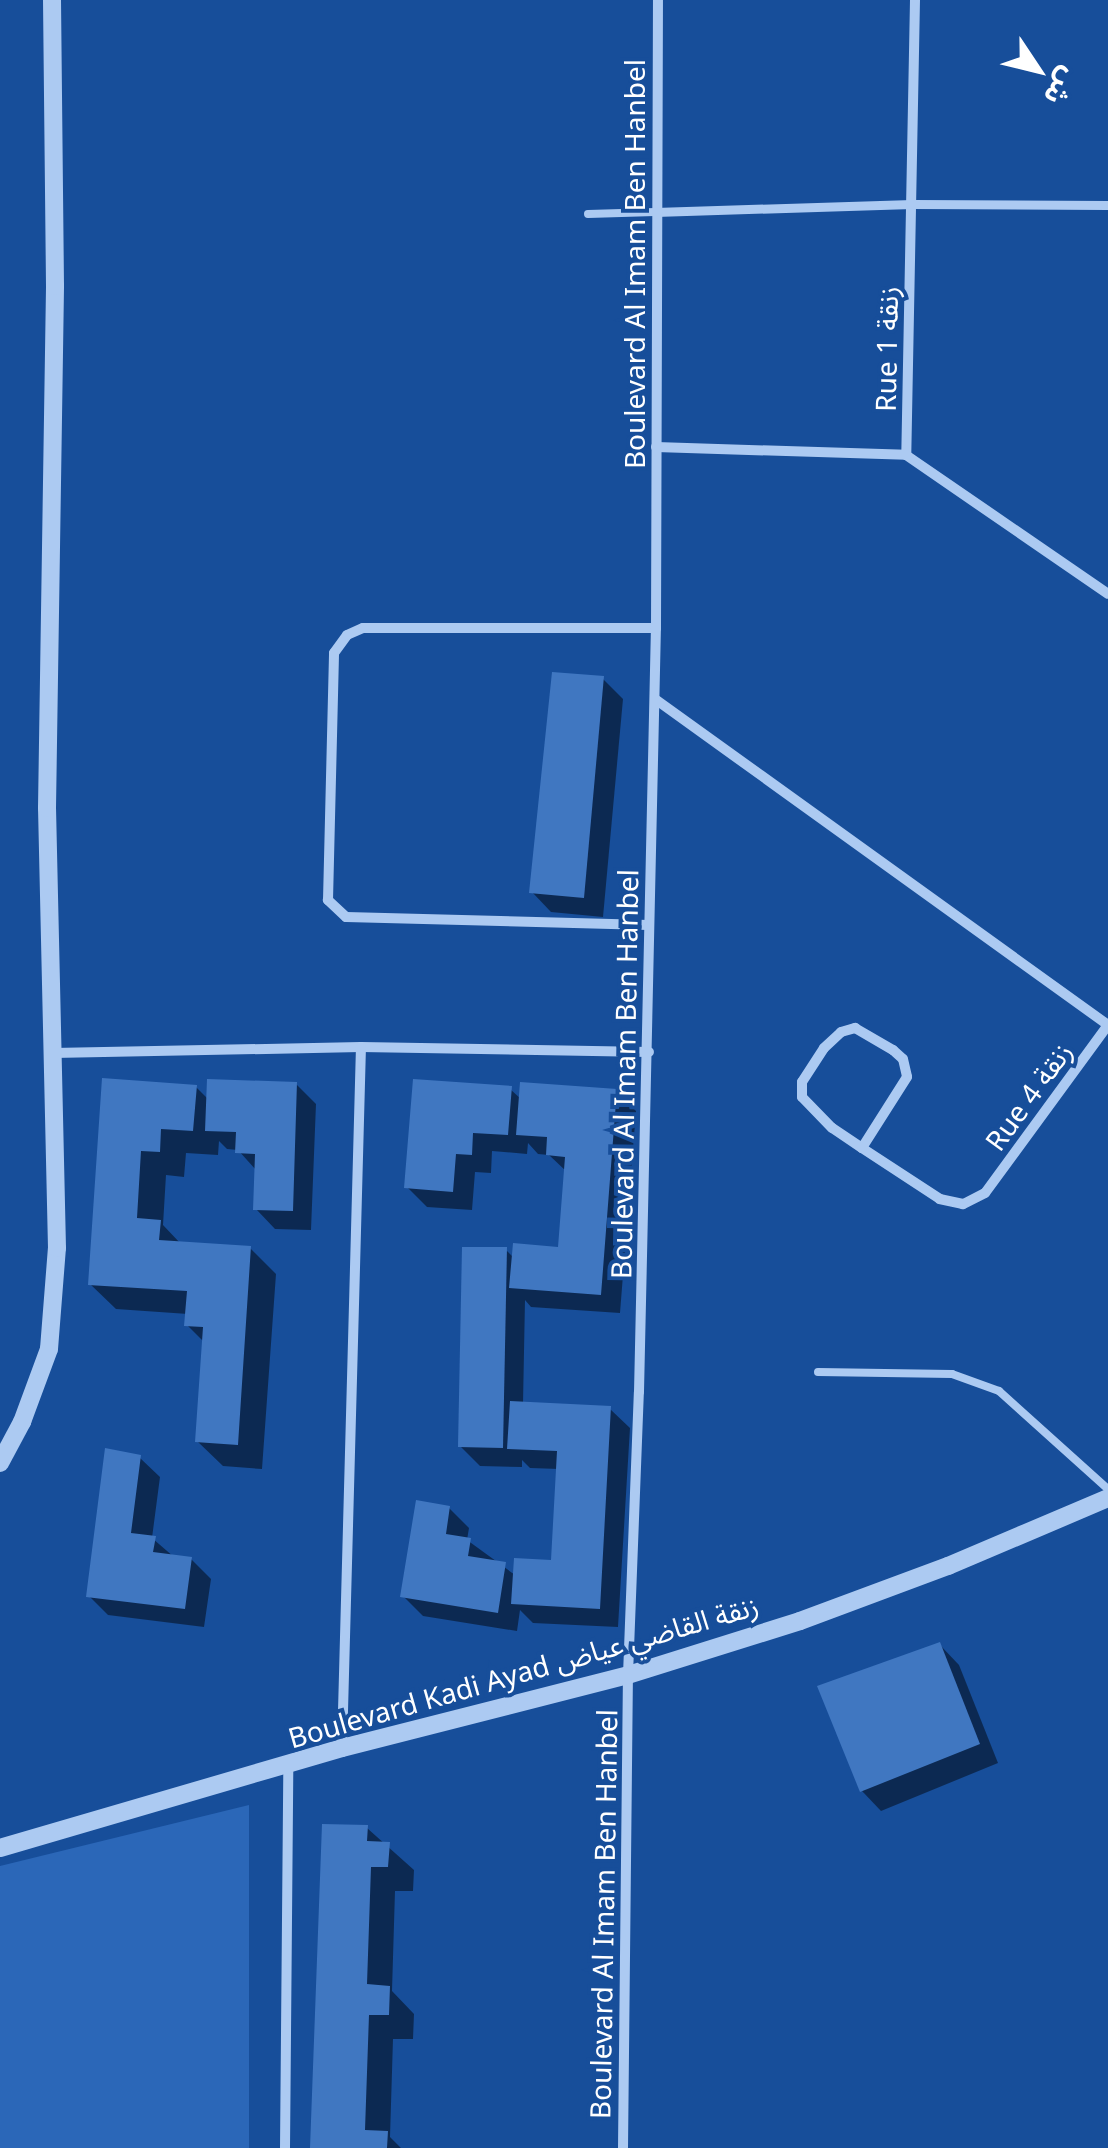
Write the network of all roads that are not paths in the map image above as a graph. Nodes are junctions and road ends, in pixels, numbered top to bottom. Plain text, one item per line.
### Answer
1 (52, 0) edge
2 (658, 0) edge
3 (915, 0) edge
4 (912, 204) junction
5 (1108, 206) edge
6 (655, 212) junction
7 (588, 214) dead end
8 (656, 447) junction
9 (906, 455) junction
10 (1108, 594) edge
11 (656, 628) junction
12 (655, 699) junction
13 (649, 925) junction
14 (1108, 1025) edge
15 (361, 1047) junction
16 (648, 1052) junction
17 (53, 1053) junction
18 (862, 1148) junction
19 (818, 1372) dead end
20 (0, 1462) edge
21 (1108, 1489) edge
22 (1108, 1498) edge
23 (628, 1675) junction
24 (342, 1748) junction
25 (288, 1767) junction
26 (0, 1848) edge
27 (285, 2148) edge
28 (624, 2148) edge

1 - 17 street
2 - 6 street, Boulevard Al Imam Ben Hanbel
3 - 4 street, Rue 1 زنقة
4 - 5 street
4 - 6 street
4 - 9 street, Rue 1 زنقة
6 - 7 lane
6 - 8 street, Boulevard Al Imam Ben Hanbel
8 - 9 street
8 - 11 street, Boulevard Al Imam Ben Hanbel
9 - 10 street
11 - 12 street, Boulevard Al Imam Ben Hanbel
11 - 13 street
12 - 13 street, Boulevard Al Imam Ben Hanbel
12 - 14 street
13 - 16 street, Boulevard Al Imam Ben Hanbel
14 - 18 street, Rue 4 زنقة
15 - 16 street
15 - 17 street
15 - 24 street
16 - 23 street, Boulevard Al Imam Ben Hanbel
17 - 20 street
18 - 18 street
19 - 21 lane
22 - 23 street, Boulevard Kadi Ayad زنقة القاضي عياض
23 - 24 street, Boulevard Kadi Ayad زنقة القاضي عياض
23 - 28 street, Boulevard Al Imam Ben Hanbel
24 - 25 street, Boulevard Kadi Ayad زنقة القاضي عياض
25 - 26 street, Boulevard Kadi Ayad زنقة القاضي عياض
25 - 27 street

